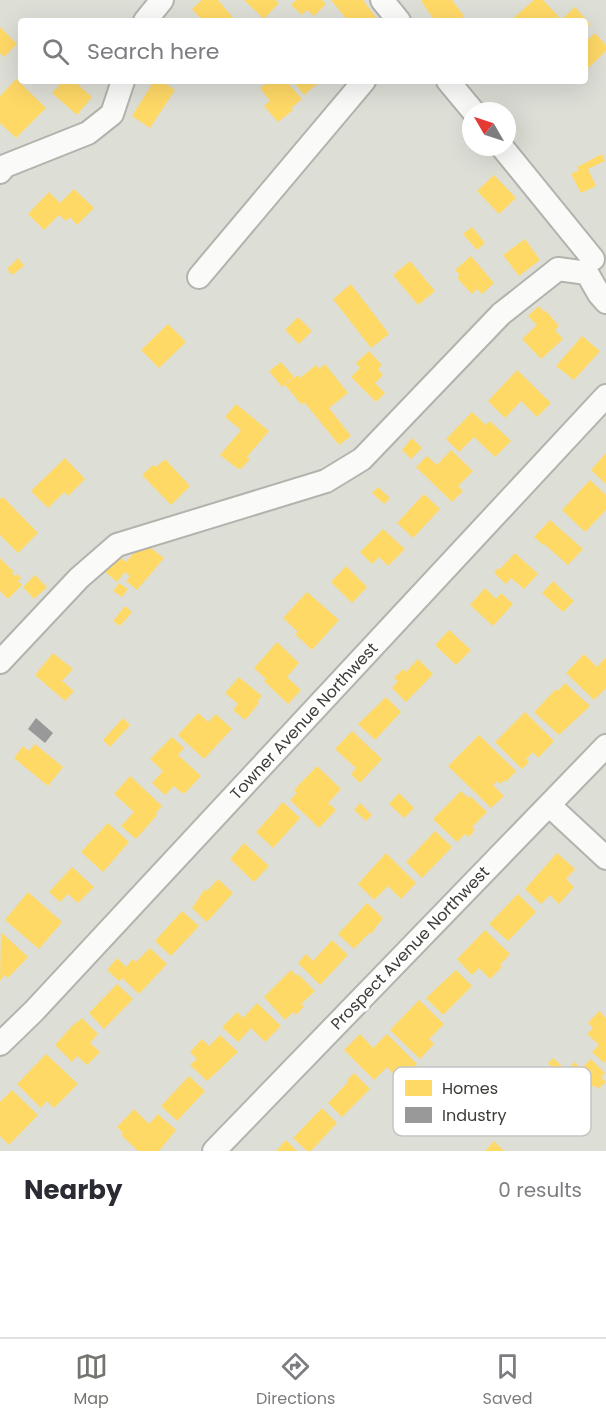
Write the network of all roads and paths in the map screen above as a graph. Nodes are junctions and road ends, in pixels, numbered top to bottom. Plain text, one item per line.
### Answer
1 (162, 0) edge
2 (382, 0) edge
3 (147, 18) edge
4 (397, 18) edge
5 (122, 84) edge
6 (361, 84) edge
7 (450, 84) edge
8 (466, 102) edge
9 (509, 156) edge
10 (0, 172) edge
11 (595, 259) edge
12 (199, 277) dead end
13 (606, 302) edge
14 (606, 396) edge
15 (0, 662) edge
16 (606, 746) edge
17 (549, 804) junction
18 (606, 858) edge
19 (0, 1044) edge
20 (214, 1151) edge

1 - 3 street
2 - 4 street
5 - 10 street
6 - 12 street
7 - 8 street
9 - 11 street
11 - 13 street
11 - 15 street
14 - 19 street, Towner Avenue Northwest
16 - 17 street, Prospect Avenue Northwest
17 - 18 street
17 - 20 street, Prospect Avenue Northwest

